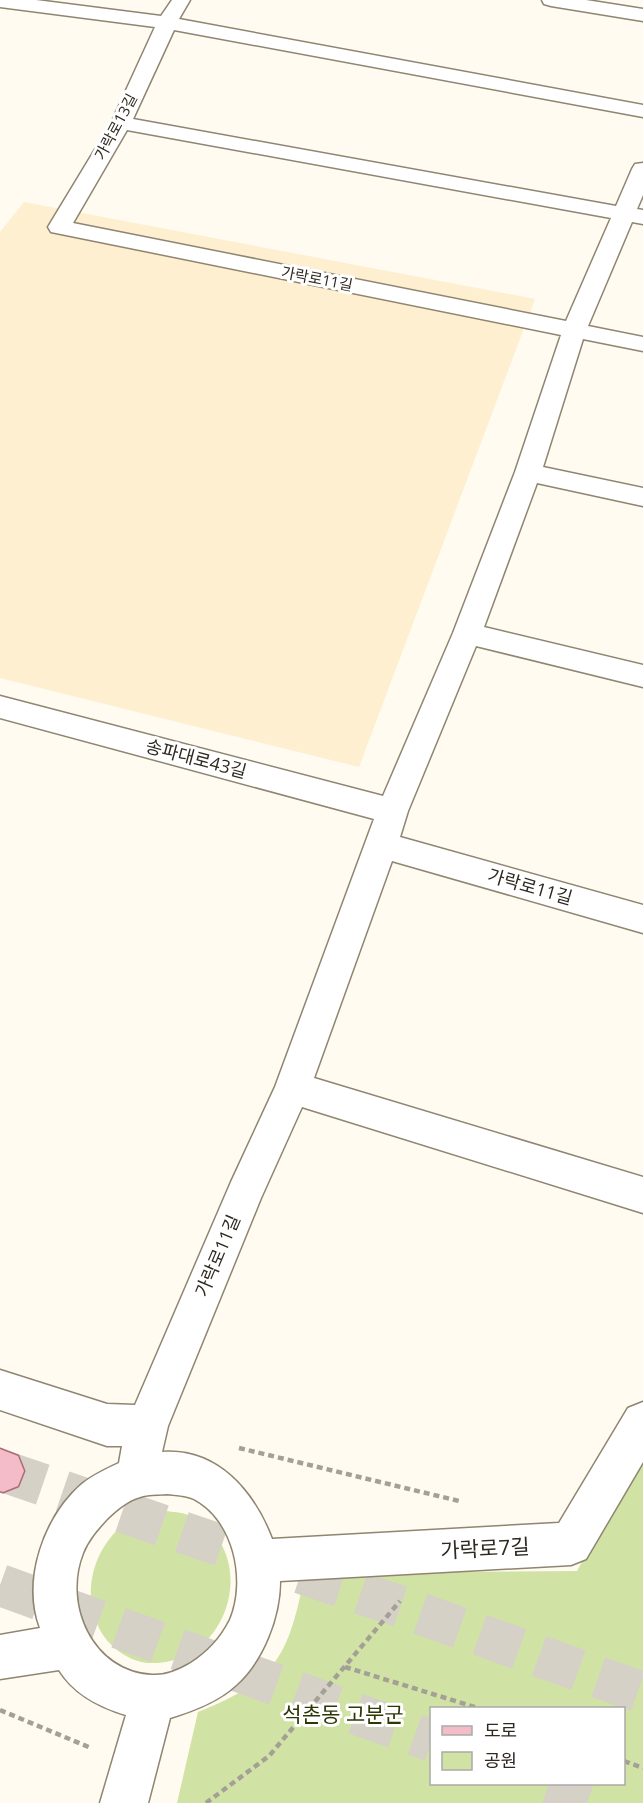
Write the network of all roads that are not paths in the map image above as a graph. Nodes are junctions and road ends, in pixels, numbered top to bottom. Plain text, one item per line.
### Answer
1 (182, 0) edge
2 (551, 0) edge
3 (3, 3) edge
4 (643, 15) edge
5 (167, 23) junction
6 (643, 111) edge
7 (121, 123) junction
8 (643, 169) edge
9 (634, 215) edge
10 (59, 227) joint
11 (574, 331) junction
12 (643, 344) edge
13 (528, 472) junction
14 (643, 497) edge
15 (466, 633) junction
16 (643, 675) edge
17 (0, 707) edge
18 (392, 811) junction
19 (382, 845) junction
20 (643, 919) edge
21 (293, 1088) junction
22 (643, 1195) edge
23 (0, 1390) edge
24 (643, 1423) edge
25 (147, 1426) junction
26 (137, 1476) junction
27 (259, 1561) junction
28 (68, 1646) junction
29 (0, 1657) edge
30 (153, 1698) junction
31 (124, 1803) edge

1 - 5 street, 가락로13길
2 - 4 street
3 - 5 street
5 - 6 street
5 - 7 street, 가락로13길
7 - 9 street
7 - 10 street, 가락로13길
8 - 9 street, 가락로11길
9 - 11 street, 가락로11길
10 - 11 street, 가락로11길
11 - 12 street, 가락로11길
11 - 13 street, 가락로11길
13 - 14 street
13 - 15 street, 가락로11길
15 - 16 street
15 - 18 street, 가락로11길
17 - 18 street, 송파대로43길
18 - 19 street, 가락로11길
19 - 20 street, 가락로11길
19 - 21 street, 가락로11길
21 - 22 street
21 - 25 street, 가락로11길
23 - 25 street
24 - 27 street, 가락로7길
25 - 26 street, 가락로11길
26 - 27 street
26 - 28 street
27 - 30 street
28 - 29 street
28 - 30 street
30 - 31 street

